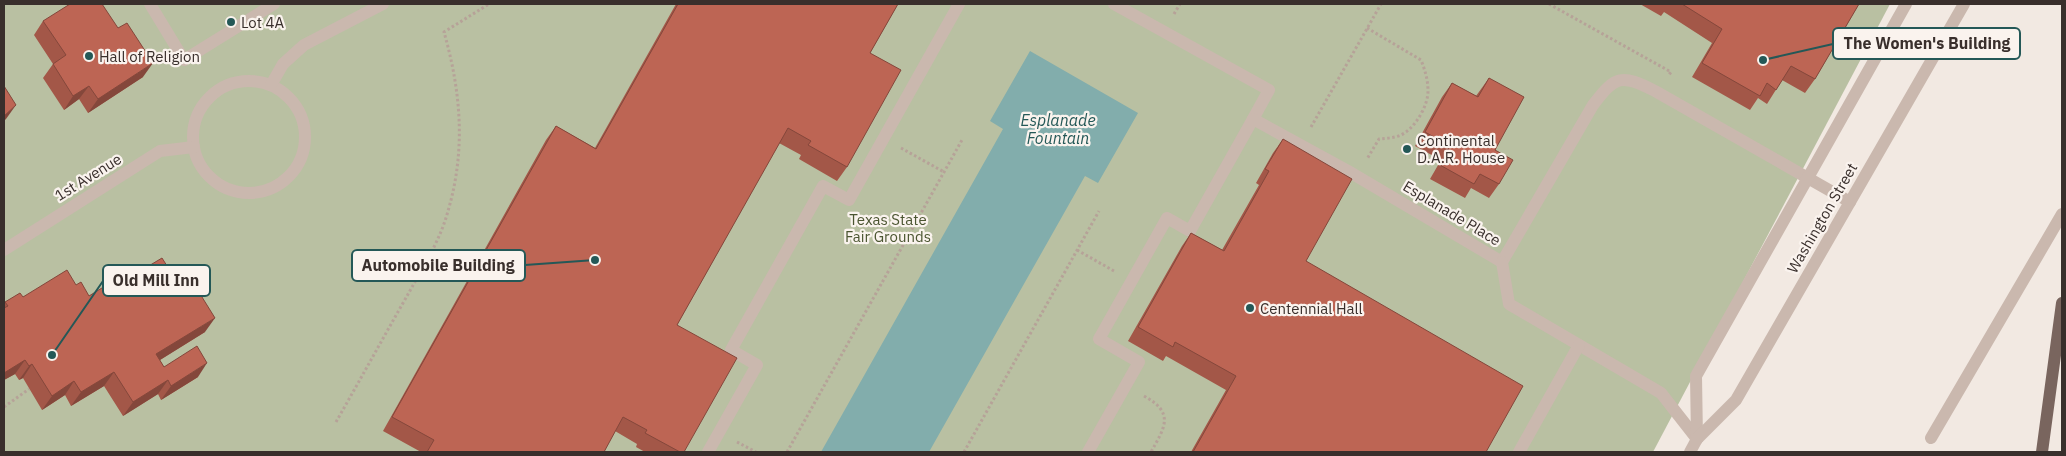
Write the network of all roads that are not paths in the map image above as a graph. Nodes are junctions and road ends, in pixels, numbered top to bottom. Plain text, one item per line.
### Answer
1 (150, 4) edge
2 (274, 4) edge
3 (383, 4) edge
4 (959, 4) edge
5 (1114, 4) edge
6 (1906, 4) edge
7 (1964, 4) edge
8 (272, 85) junction
9 (1253, 119) junction
10 (194, 147) junction
11 (1809, 179) junction
12 (1850, 202) junction
13 (2062, 214) edge
14 (4, 250) edge
15 (1502, 262) junction
16 (2062, 303) edge
17 (1579, 345) junction
18 (1932, 438) dead end
19 (1697, 439) junction
20 (708, 452) edge
21 (1088, 452) edge
22 (1519, 452) edge
23 (1690, 452) edge
24 (2042, 452) edge

1 - 2 street
3 - 8 street
4 - 20 street
5 - 9 street
6 - 11 street, Washington Street
7 - 12 street, Washington Street
8 - 10 street
8 - 10 street
9 - 15 street, Esplanade Place
9 - 21 street
10 - 14 street, 1st Avenue
11 - 12 street, Esplanade Place
11 - 15 street, Esplanade Place
11 - 19 street, Washington Street
12 - 19 street, Washington Street
13 - 18 street
15 - 17 street
16 - 24 main road
17 - 19 street
17 - 22 street
19 - 23 street, Washington Street

